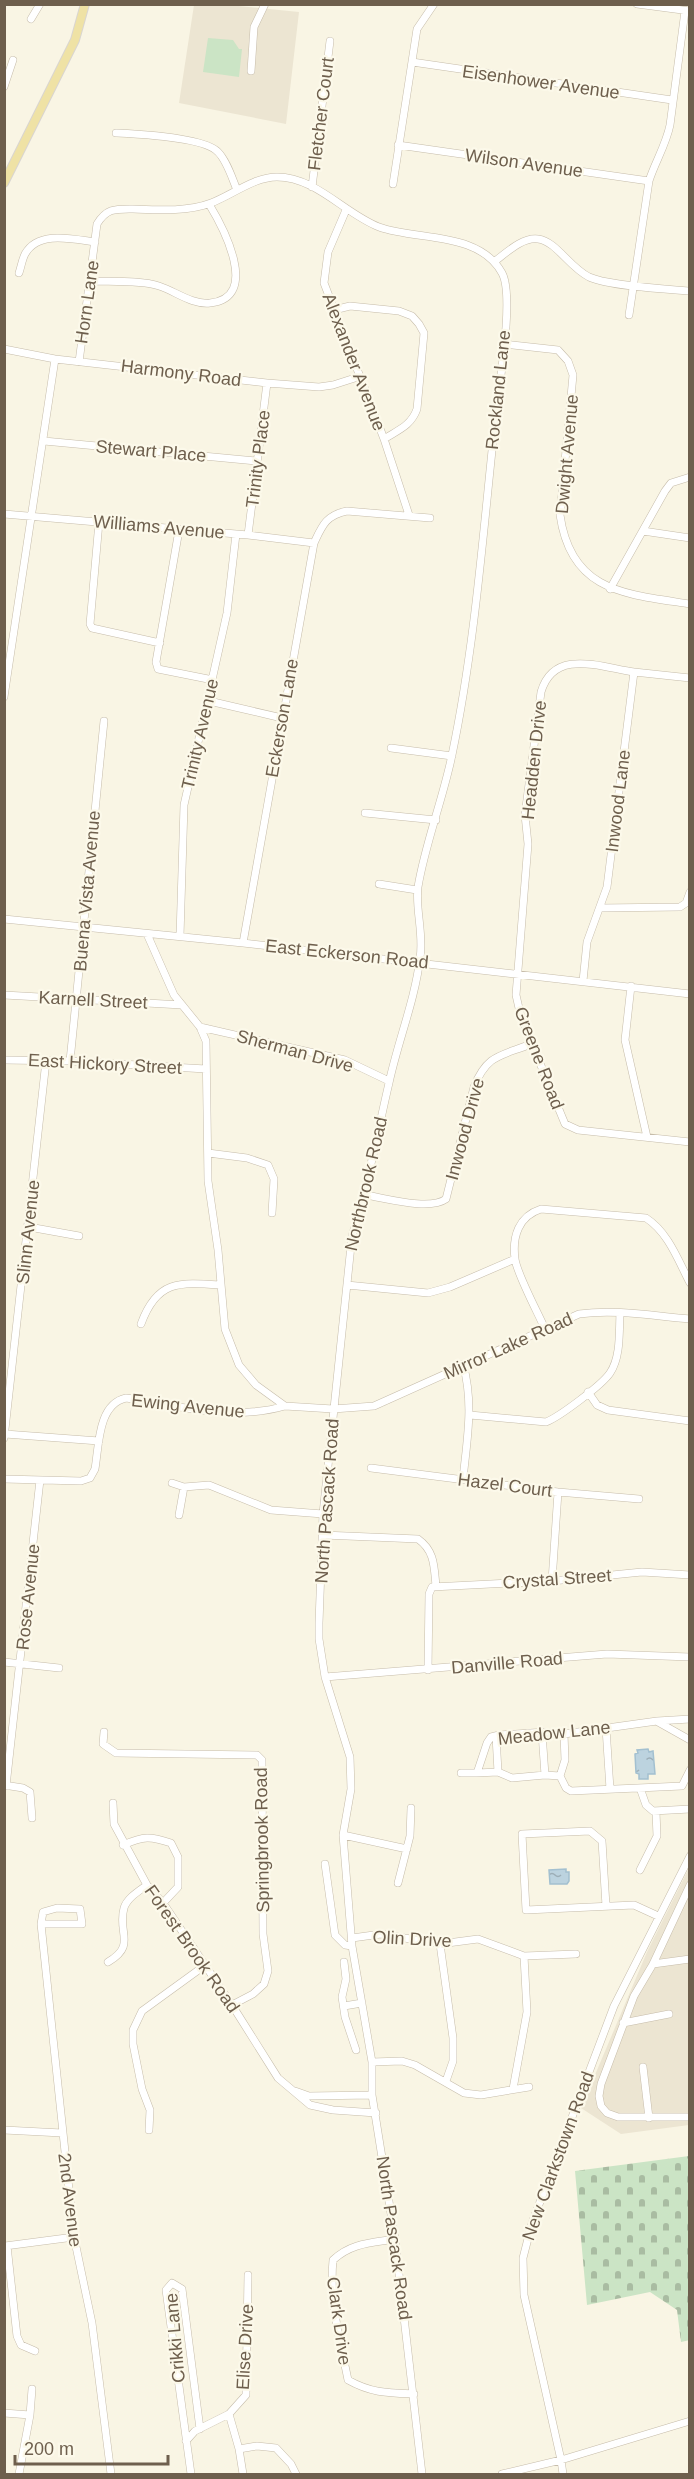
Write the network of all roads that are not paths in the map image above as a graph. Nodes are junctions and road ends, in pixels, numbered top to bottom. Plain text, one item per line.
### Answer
1 (40, 4) edge
2 (85, 4) edge
3 (265, 4) edge
4 (637, 4) edge
5 (430, 6) edge
6 (687, 11) edge
7 (31, 19) dead end
8 (330, 41) dead end
9 (13, 60) dead end
10 (411, 62) junction
11 (251, 71) dead end
12 (4, 87) edge
13 (672, 100) junction
14 (116, 133) dead end
15 (398, 145) junction
16 (649, 181) junction
17 (4, 183) edge
18 (393, 184) dead end
19 (312, 187) junction
20 (237, 190) junction
21 (209, 204) junction
22 (346, 210) junction
23 (95, 242) junction
24 (494, 262) junction
25 (19, 273) dead end
26 (90, 281) junction
27 (633, 285) junction
28 (690, 291) edge
29 (334, 310) junction
30 (629, 315) dead end
31 (504, 344) junction
32 (4, 349) edge
33 (55, 359) junction
34 (79, 362) junction
35 (358, 377) junction
36 (267, 383) junction
37 (384, 438) junction
38 (44, 441) junction
39 (257, 461) junction
40 (690, 477) edge
41 (4, 514) edge
42 (33, 515) junction
43 (409, 515) junction
44 (430, 518) dead end
45 (99, 522) junction
46 (178, 530) junction
47 (643, 531) junction
48 (236, 534) junction
49 (248, 535) junction
50 (690, 538) edge
51 (314, 543) junction
52 (610, 589) junction
53 (690, 604) edge
54 (160, 643) junction
55 (634, 672) junction
56 (690, 678) edge
57 (213, 680) junction
58 (4, 697) edge
59 (209, 701) junction
60 (282, 718) junction
61 (104, 721) dead end
62 (391, 748) dead end
63 (452, 756) junction
64 (365, 813) dead end
65 (436, 820) junction
66 (379, 884) dead end
67 (417, 890) junction
68 (690, 892) edge
69 (600, 908) junction
70 (4, 919) edge
71 (82, 928) junction
72 (147, 934) junction
73 (180, 936) junction
74 (243, 943) junction
75 (420, 962) junction
76 (519, 973) junction
77 (582, 981) junction
78 (631, 986) junction
79 (4, 994) edge
80 (690, 994) edge
81 (77, 1000) junction
82 (182, 1005) junction
83 (200, 1027) junction
84 (531, 1044) junction
85 (4, 1060) edge
86 (46, 1060) junction
87 (70, 1061) junction
88 (206, 1069) junction
89 (389, 1081) junction
90 (647, 1137) junction
91 (690, 1142) edge
92 (208, 1153) junction
93 (365, 1195) junction
94 (272, 1213) dead end
95 (29, 1227) junction
96 (79, 1236) dead end
97 (515, 1259) junction
98 (686, 1269) edge
99 (690, 1283) edge
100 (221, 1285) junction
101 (347, 1285) junction
102 (620, 1312) junction
103 (690, 1319) edge
104 (141, 1324) dead end
105 (545, 1329) junction
106 (464, 1364) junction
107 (588, 1392) junction
108 (285, 1406) junction
109 (333, 1409) junction
110 (470, 1415) junction
111 (690, 1421) edge
112 (5, 1434) edge
113 (4, 1438) edge
114 (99, 1441) junction
115 (371, 1468) dead end
116 (4, 1479) edge
117 (464, 1479) junction
118 (40, 1480) junction
119 (172, 1483) dead end
120 (184, 1487) junction
121 (558, 1492) junction
122 (639, 1499) dead end
123 (324, 1514) junction
124 (179, 1515) dead end
125 (324, 1534) junction
126 (690, 1575) edge
127 (552, 1581) junction
128 (436, 1586) junction
129 (690, 1657) edge
130 (4, 1662) edge
131 (20, 1664) junction
132 (59, 1668) dead end
133 (428, 1670) junction
134 (325, 1677) junction
135 (690, 1719) edge
136 (657, 1721) junction
137 (606, 1728) junction
138 (104, 1732) dead end
139 (542, 1733) junction
140 (564, 1734) junction
141 (496, 1736) junction
142 (690, 1740) edge
143 (690, 1770) edge
144 (498, 1772) junction
145 (461, 1773) dead end
146 (477, 1773) junction
147 (545, 1775) junction
148 (560, 1776) junction
149 (5, 1786) edge
150 (640, 1788) junction
151 (610, 1789) junction
152 (113, 1803) dead end
153 (411, 1808) dead end
154 (688, 1811) edge
155 (656, 1812) junction
156 (32, 1818) dead end
157 (343, 1835) junction
158 (123, 1845) junction
159 (407, 1849) junction
160 (690, 1856) edge
161 (325, 1864) dead end
162 (640, 1870) dead end
163 (398, 1883) dead end
164 (690, 1884) edge
165 (147, 1885) junction
166 (681, 1902) junction
167 (163, 1903) junction
168 (690, 1903) edge
169 (606, 1906) junction
170 (658, 1916) junction
171 (41, 1924) junction
172 (352, 1942) junction
173 (440, 1944) junction
174 (576, 1954) dead end
175 (524, 1956) junction
176 (690, 1959) edge
177 (108, 1962) dead end
178 (344, 1962) dead end
179 (653, 1964) junction
180 (204, 1966) junction
181 (362, 2003) junction
182 (232, 2005) junction
183 (344, 2006) junction
184 (669, 2013) dead end
185 (623, 2023) junction
186 (356, 2050) dead end
187 (372, 2062) junction
188 (643, 2067) dead end
189 (446, 2081) junction
190 (529, 2086) dead end
191 (287, 2088) junction
192 (513, 2089) junction
193 (372, 2095) junction
194 (376, 2113) junction
195 (690, 2117) edge
196 (649, 2118) junction
197 (4, 2130) edge
198 (149, 2130) dead end
199 (62, 2133) junction
200 (74, 2237) junction
201 (395, 2239) junction
202 (6, 2246) edge
203 (248, 2275) dead end
204 (35, 2351) dead end
205 (32, 2389) dead end
206 (414, 2394) junction
207 (4, 2413) edge
208 (229, 2414) junction
209 (30, 2415) junction
210 (690, 2421) edge
211 (200, 2429) junction
212 (186, 2441) junction
213 (239, 2449) junction
214 (561, 2460) junction
215 (19, 2475) edge
216 (111, 2475) edge
217 (191, 2475) edge
218 (243, 2475) edge
219 (296, 2475) edge
220 (422, 2475) edge
221 (502, 2475) edge
222 (563, 2475) edge

1 - 7 street
2 - 17 main road
3 - 11 street
4 - 6 street
5 - 10 street
6 - 13 street
8 - 19 street, Fletcher Court
9 - 12 street
10 - 13 street, Eisenhower Avenue
10 - 15 street
13 - 16 street
14 - 20 street
15 - 16 street, Wilson Avenue
15 - 18 street
16 - 27 street
19 - 20 street
19 - 22 street
20 - 21 street
21 - 23 street
21 - 26 street
22 - 24 street
22 - 29 street, Alexander Avenue
23 - 25 street
23 - 26 street, Horn Lane
24 - 27 street
24 - 31 street, Rockland Lane
26 - 34 street, Horn Lane
27 - 28 street
27 - 30 street
29 - 35 street, Alexander Avenue
29 - 37 street
31 - 52 street, Dwight Avenue
31 - 63 street, Rockland Lane
32 - 33 street, Harmony Road
33 - 34 street, Harmony Road
33 - 38 street
34 - 36 street, Harmony Road
35 - 36 street, Harmony Road
35 - 37 street, Alexander Avenue
36 - 39 street, Trinity Place
37 - 43 street, Alexander Avenue
38 - 39 street, Stewart Place
38 - 42 street
39 - 49 street, Trinity Place
40 - 47 street
41 - 42 street, Williams Avenue
42 - 45 street, Williams Avenue
42 - 58 street
43 - 44 street
43 - 51 street, Eckerson Lane
45 - 46 street, Williams Avenue
45 - 54 street
46 - 48 street, Williams Avenue
46 - 54 street
47 - 50 street
47 - 52 street
48 - 49 street, Williams Avenue
48 - 57 street, Trinity Avenue
49 - 51 street, Williams Avenue
51 - 60 street, Eckerson Lane
52 - 53 street, Dwight Avenue
54 - 57 street
55 - 56 street
55 - 69 street, Inwood Lane
55 - 76 street, Headden Drive
57 - 59 street, Trinity Avenue
59 - 60 street
59 - 73 street, Trinity Avenue
60 - 74 street, Eckerson Lane
61 - 71 street, Buena Vista Avenue
62 - 63 street
63 - 65 street, Rockland Lane
64 - 65 street
65 - 67 street, Rockland Lane
66 - 67 street
67 - 75 street, Rockland Lane
68 - 69 street
69 - 77 street, Inwood Lane
70 - 71 street, East Eckerson Road
71 - 72 street, East Eckerson Road
71 - 81 street, Buena Vista Avenue
72 - 73 street, East Eckerson Road
72 - 82 street
73 - 74 street, East Eckerson Road
74 - 75 street, East Eckerson Road
75 - 76 street, East Eckerson Road
75 - 89 street, Northbrook Road
76 - 77 street, East Eckerson Road
76 - 84 street, Greene Road
77 - 78 street, East Eckerson Road
78 - 80 street, East Eckerson Road
78 - 90 street
79 - 81 street, Karnell Street
81 - 82 street, Karnell Street
81 - 87 street, Buena Vista Avenue
82 - 83 street
83 - 88 street
83 - 89 street, Sherman Drive
84 - 90 street, Greene Road
84 - 93 street, Inwood Drive
85 - 86 street, East Hickory Street
86 - 87 street, East Hickory Street
86 - 95 street, Slinn Avenue
87 - 88 street, East Hickory Street
88 - 92 street
89 - 93 street, Northbrook Road
90 - 91 street, Greene Road
92 - 94 street
92 - 100 street
93 - 101 street, Northbrook Road
95 - 96 street
95 - 112 street, Slinn Avenue
97 - 98 street
97 - 101 street
97 - 105 street
98 - 99 street
100 - 104 street
100 - 108 street
101 - 109 street, Northbrook Road
102 - 103 street, Mirror Lake Road
102 - 105 street, Mirror Lake Road
102 - 107 street
105 - 106 street, Mirror Lake Road
106 - 109 street, Mirror Lake Road
106 - 110 street
107 - 110 street
107 - 111 street
108 - 109 street, North Pascack Road
108 - 114 street, Ewing Avenue
109 - 123 street, North Pascack Road
110 - 117 street
112 - 113 street, Slinn Avenue
112 - 114 street
114 - 118 street, Ewing Avenue
115 - 117 street, Hazel Court
116 - 118 street, Ewing Avenue
117 - 121 street, Hazel Court
118 - 131 street, Rose Avenue
119 - 120 street
120 - 123 street
120 - 124 street
121 - 122 street, Hazel Court
121 - 127 street
123 - 125 street, North Pascack Road
125 - 128 street
125 - 134 street, North Pascack Road
126 - 127 street, Crystal Street
127 - 128 street, Crystal Street
128 - 133 street
129 - 133 street, Danville Road
130 - 131 street
131 - 132 street
131 - 149 street, Rose Avenue
133 - 134 street, Danville Road
134 - 157 street, North Pascack Road
135 - 136 street, Meadow Lane
136 - 137 street, Meadow Lane
136 - 142 street
137 - 140 street, Meadow Lane
137 - 151 street
138 - 182 street, Springbrook Road
139 - 140 street, Meadow Lane
139 - 141 street, Meadow Lane
139 - 147 street
140 - 148 street
141 - 144 street
141 - 146 street, Meadow Lane
143 - 150 street, Meadow Lane
144 - 146 street, Meadow Lane
144 - 147 street, Meadow Lane
145 - 146 street, Meadow Lane
147 - 148 street, Meadow Lane
148 - 151 street, Meadow Lane
149 - 156 street
150 - 151 street, Meadow Lane
150 - 155 street
152 - 158 street, Forest Brook Road
153 - 159 street
154 - 155 street
155 - 162 street
157 - 159 street
157 - 172 street, North Pascack Road
158 - 165 street, Forest Brook Road
158 - 167 street
159 - 163 street
160 - 170 street, New Clarkstown Road
161 - 172 street
164 - 166 street
165 - 167 street, Forest Brook Road
165 - 177 street
166 - 168 street
166 - 179 street
167 - 180 street, Forest Brook Road
169 - 169 street
169 - 170 street
170 - 214 street, New Clarkstown Road
171 - 171 street
171 - 199 street, 2nd Avenue
172 - 173 street, Olin Drive
172 - 181 street, North Pascack Road
173 - 175 street, Olin Drive
173 - 189 street
174 - 175 street, Olin Drive
175 - 192 street
176 - 179 street
178 - 183 street
179 - 185 street
180 - 182 street, Forest Brook Road
180 - 198 street
181 - 183 street
181 - 187 street, North Pascack Road
182 - 191 street, Forest Brook Road
183 - 186 street
184 - 185 street
185 - 196 street
187 - 189 street
187 - 193 street, North Pascack Road
188 - 196 street
189 - 192 street
190 - 192 street
191 - 193 street
191 - 194 street, Forest Brook Road
193 - 194 street, North Pascack Road
194 - 201 street, North Pascack Road
195 - 196 street
197 - 199 street
199 - 200 street, 2nd Avenue
200 - 202 street
200 - 216 street, 2nd Avenue
201 - 206 street, North Pascack Road
201 - 206 street, Clark Drive
202 - 204 street
203 - 208 street, Elise Drive
205 - 209 street
206 - 220 street, North Pascack Road
207 - 209 street
208 - 211 street, Elise Drive
208 - 213 street, Elise Drive
209 - 215 street
210 - 214 street
211 - 212 street, Elise Drive
211 - 212 street, Crikki Lane
212 - 217 street, Crikki Lane
213 - 218 street, Elise Drive
213 - 219 street
214 - 221 street
214 - 222 street, New Clarkstown Road

